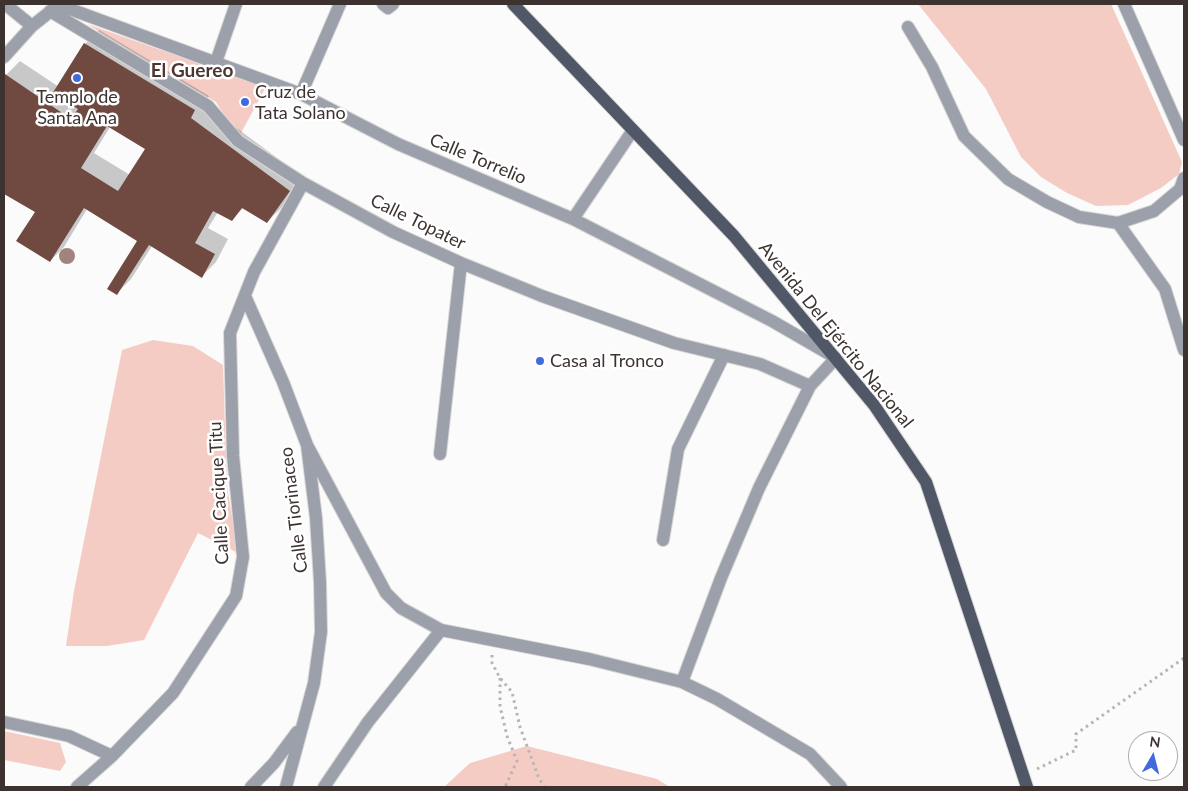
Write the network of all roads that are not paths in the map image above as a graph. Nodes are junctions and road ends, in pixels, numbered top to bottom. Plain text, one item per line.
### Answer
1 (5, 4) edge
2 (236, 4) edge
3 (340, 4) edge
4 (513, 4) edge
5 (1124, 4) edge
6 (56, 6) edge
7 (32, 26) junction
8 (908, 27) dead end
9 (4, 57) edge
10 (216, 62) junction
11 (301, 94) junction
12 (632, 130) junction
13 (1184, 140) edge
14 (1184, 178) edge
15 (303, 183) junction
16 (573, 219) junction
17 (1118, 223) junction
18 (461, 263) junction
19 (245, 296) junction
20 (1184, 350) edge
21 (724, 355) junction
22 (836, 358) junction
23 (810, 386) junction
24 (307, 446) junction
25 (440, 454) dead end
26 (663, 540) dead end
27 (441, 630) junction
28 (682, 682) junction
29 (4, 722) edge
30 (300, 728) junction
31 (112, 756) junction
32 (1024, 782) edge
33 (76, 787) edge
34 (251, 787) edge
35 (286, 787) edge
36 (324, 787) edge
37 (841, 787) edge

1 - 7 street
2 - 10 street
3 - 11 street
4 - 12 main road, Avenida Del Ejército Nacional
5 - 13 street
6 - 7 street
6 - 10 street, Calle Torrelio
6 - 15 street, Calle Topater
7 - 9 street
8 - 17 street
10 - 11 street, Calle Torrelio
11 - 16 street, Calle Torrelio
12 - 16 street
12 - 22 main road, Avenida Del Ejército Nacional
14 - 17 street
15 - 18 street, Calle Topater
15 - 19 street, Calle Cacique Titu
16 - 22 street, Calle Torrelio
17 - 20 street
18 - 21 street, Calle Topater
18 - 25 street
19 - 24 street, Calle Tiorinaceo
19 - 31 street, Calle Cacique Titu
21 - 23 street, Calle Topater
21 - 26 street
22 - 23 street
22 - 32 main road, Avenida Del Ejército Nacional
23 - 28 street
24 - 27 street
24 - 30 street, Calle Tiorinaceo
27 - 28 street
27 - 36 street
28 - 37 street
29 - 31 street
30 - 34 street
30 - 35 street
31 - 33 street, Calle Cacique Titu

